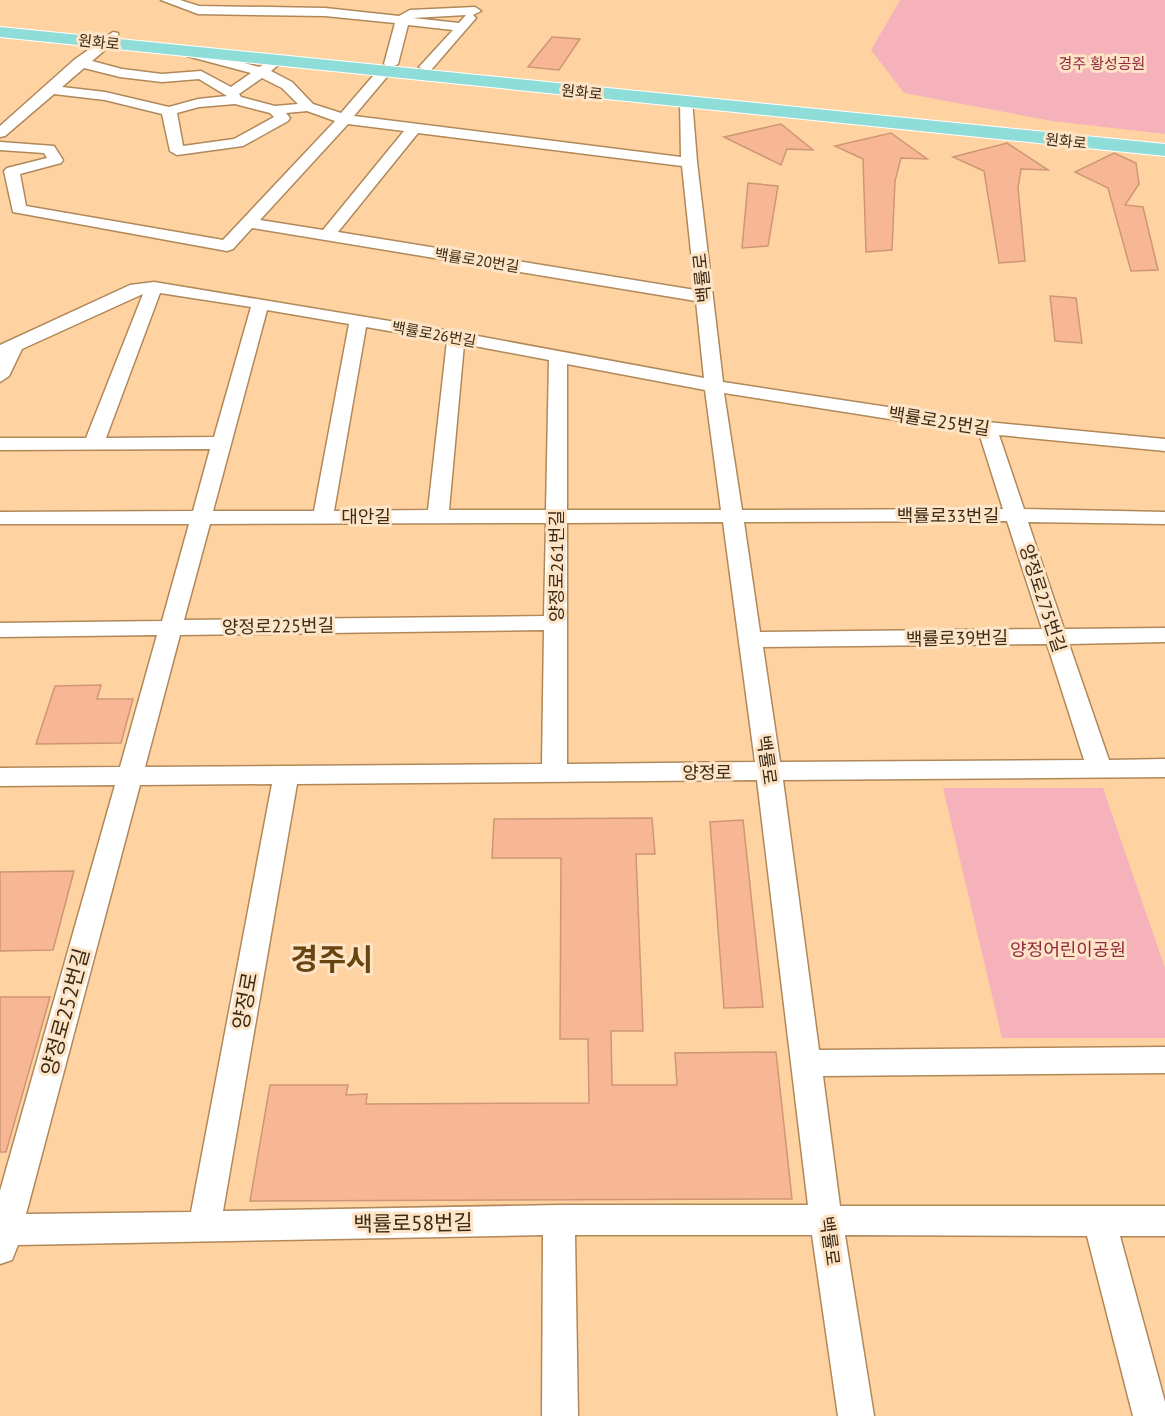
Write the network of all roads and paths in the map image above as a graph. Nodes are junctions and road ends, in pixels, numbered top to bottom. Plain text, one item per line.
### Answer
1 (167, 0) edge
2 (486, 0) edge
3 (476, 11) junction
4 (403, 19) junction
5 (0, 24) edge
6 (462, 27) junction
7 (0, 32) edge
8 (108, 39) junction
9 (184, 51) junction
10 (276, 61) junction
11 (79, 63) junction
12 (426, 67) junction
13 (387, 68) junction
14 (261, 72) junction
15 (48, 89) junction
16 (234, 97) junction
17 (687, 98) junction
18 (308, 107) junction
19 (275, 110) junction
20 (170, 111) junction
21 (344, 119) junction
22 (3, 126) edge
23 (415, 127) junction
24 (1165, 142) edge
25 (0, 146) edge
26 (1165, 150) edge
27 (689, 162) junction
28 (250, 223) junction
29 (327, 236) junction
30 (154, 287) junction
31 (704, 297) junction
32 (260, 304) junction
33 (358, 321) junction
34 (456, 337) junction
35 (7, 349) edge
36 (558, 358) junction
37 (0, 376) edge
38 (714, 386) junction
39 (987, 428) junction
40 (94, 443) junction
41 (222, 443) junction
42 (0, 444) edge
43 (1165, 445) edge
44 (438, 515) junction
45 (1015, 515) junction
46 (323, 516) junction
47 (557, 516) junction
48 (731, 516) junction
49 (0, 518) edge
50 (201, 518) junction
51 (1165, 518) edge
52 (556, 623) junction
53 (171, 627) junction
54 (0, 630) edge
55 (1165, 635) edge
56 (1055, 637) junction
57 (749, 640) junction
58 (1099, 768) junction
59 (1165, 768) edge
60 (769, 772) junction
61 (554, 773) junction
62 (286, 774) junction
63 (130, 775) junction
64 (0, 777) edge
65 (1165, 1060) edge
66 (807, 1063) junction
67 (559, 1220) junction
68 (826, 1221) junction
69 (1165, 1221) edge
70 (1100, 1222) junction
71 (204, 1228) junction
72 (2, 1237) edge
73 (560, 1416) edge
74 (856, 1416) edge
75 (1151, 1416) edge

1 - 4 street
2 - 3 street
3 - 4 street
3 - 6 street
4 - 6 street
4 - 13 street
5 - 8 main road, 원화로
6 - 12 street
7 - 8 main road, 원화로
8 - 9 main road, 원화로
8 - 11 street
8 - 13 main road, 원화로
9 - 10 main road, 원화로
9 - 14 street
10 - 13 main road, 원화로
10 - 14 street
11 - 15 street
11 - 16 street
12 - 13 main road, 원화로
12 - 17 main road, 원화로
13 - 17 main road, 원화로
13 - 21 street
14 - 16 street
14 - 18 street
15 - 20 street
15 - 22 street
16 - 19 street
16 - 20 street
17 - 24 main road, 원화로
17 - 26 main road, 원화로
17 - 27 street, 백률로
18 - 19 street
18 - 21 street
19 - 20 street
21 - 23 street
21 - 28 street
23 - 27 street
23 - 29 street
25 - 28 street
27 - 31 street, 백률로
28 - 29 street, 백률로20번길
29 - 31 street, 백률로20번길
30 - 32 street, 백률로26번길
30 - 35 street, 백률로26번길
30 - 40 street
31 - 38 street, 백률로
32 - 33 street, 백률로26번길
32 - 41 street, 양정로252번길
33 - 34 street, 백률로26번길
33 - 46 street
34 - 36 street, 백률로26번길
34 - 44 street
35 - 37 street
36 - 38 street, 백률로26번길
36 - 47 street, 양정로261번길
38 - 39 street, 백률로25번길
38 - 48 street, 백률로
39 - 43 street, 백률로25번길
39 - 45 street, 양정로275번길
40 - 41 street
40 - 42 street
41 - 50 street, 양정로252번길
44 - 46 street, 대안길
44 - 47 street, 대안길
45 - 48 street, 백률로33번길
45 - 51 street, 백률로33번길
45 - 56 street, 양정로275번길
46 - 50 street, 대안길
47 - 48 street, 대안길
47 - 52 street, 양정로261번길
48 - 57 street, 백률로
49 - 50 street, 대안길
50 - 53 street, 양정로252번길
52 - 53 street, 양정로225번길
52 - 61 street, 양정로261번길
53 - 54 street, 양정로225번길
53 - 63 street, 양정로252번길
55 - 56 street, 백률로39번길
56 - 57 street, 백률로39번길
56 - 58 street, 양정로275번길
57 - 60 street, 백률로
58 - 59 street, 양정로
58 - 60 street, 양정로
60 - 61 street, 양정로
60 - 66 street, 백률로
61 - 62 street, 양정로
62 - 63 street, 양정로
62 - 71 street, 양정로
63 - 64 street, 양정로
63 - 72 street, 양정로252번길
65 - 66 street
66 - 68 street, 백률로
67 - 68 street, 백률로58번길
67 - 71 street, 백률로58번길
67 - 73 street
68 - 70 street, 백률로58번길
68 - 74 street, 백률로
69 - 70 street, 백률로58번길
70 - 75 street
71 - 72 street, 백률로58번길

